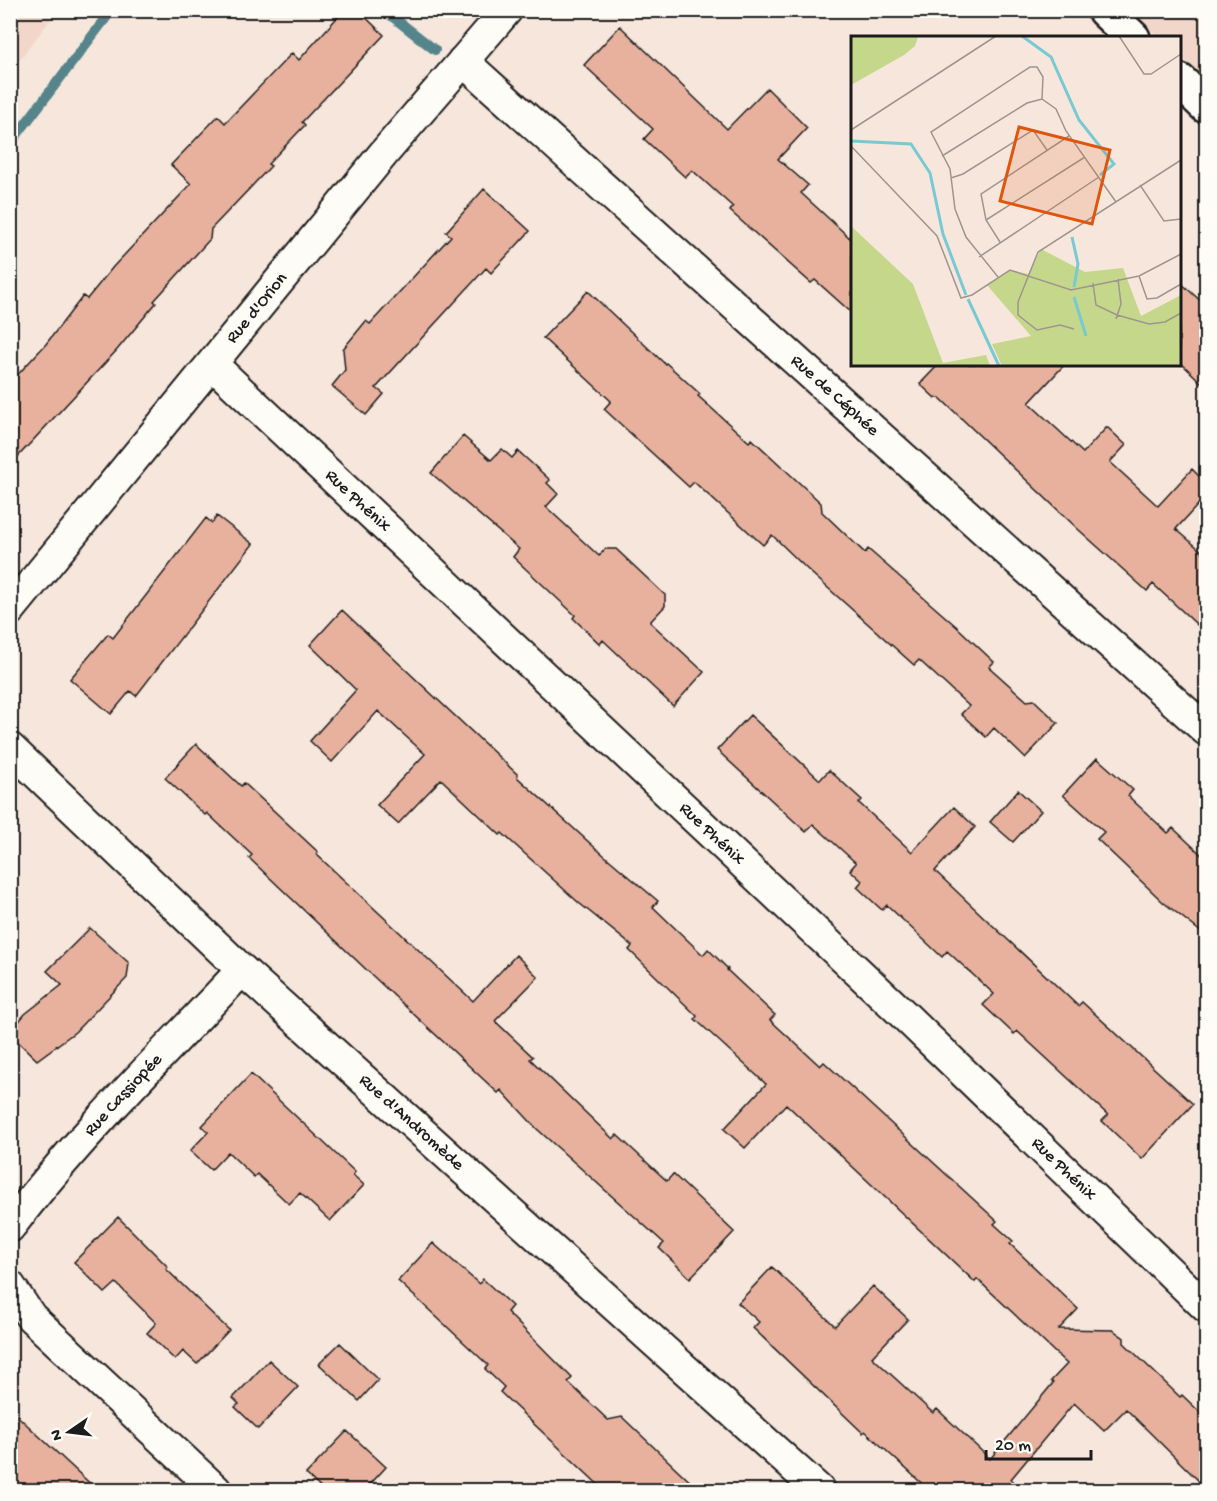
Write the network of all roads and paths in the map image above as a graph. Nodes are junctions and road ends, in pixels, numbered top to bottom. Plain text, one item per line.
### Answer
1 (507, 10) edge
2 (1104, 10) edge
3 (1131, 36) edge
4 (463, 61) junction
5 (1181, 83) edge
6 (1206, 106) edge
7 (212, 364) junction
8 (10, 610) edge
9 (1206, 730) edge
10 (10, 748) edge
11 (242, 969) junction
12 (10, 1227) edge
13 (10, 1286) edge
14 (1206, 1307) edge
15 (216, 1491) edge
16 (819, 1491) edge

1 - 4 street, Rue d'Orion
2 - 3 street
4 - 7 street, Rue d'Orion
4 - 9 street, Rue de Céphée
5 - 6 street
7 - 8 street, Rue d'Orion
7 - 14 street, Rue Phénix
10 - 11 street, Rue d'Andromède
11 - 12 street, Rue Cassiopée
11 - 16 street, Rue d'Andromède
13 - 15 street

